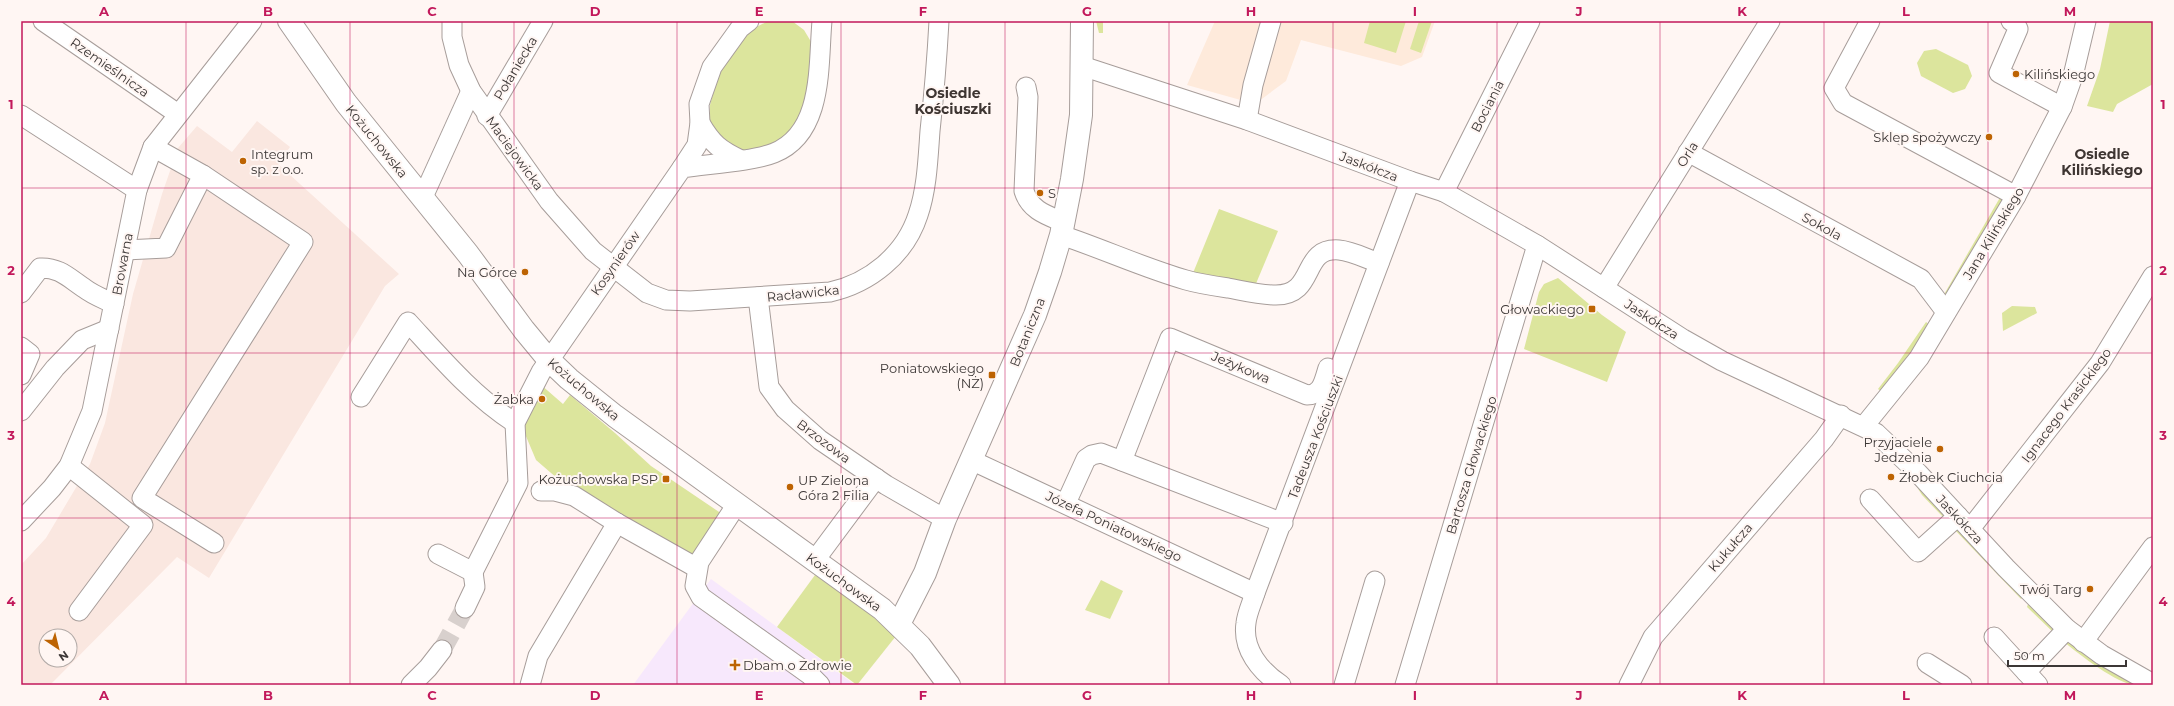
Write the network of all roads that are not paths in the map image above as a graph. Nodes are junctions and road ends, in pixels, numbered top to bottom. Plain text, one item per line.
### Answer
1 (43, 21) edge
2 (252, 21) edge
3 (290, 21) edge
4 (452, 21) edge
5 (543, 21) edge
6 (749, 21) edge
7 (807, 21) edge
8 (939, 21) edge
9 (1082, 21) edge
10 (1271, 21) edge
11 (1530, 21) edge
12 (1770, 21) edge
13 (1870, 21) edge
14 (2011, 21) edge
15 (2086, 21) edge
16 (821, 28) edge
17 (1082, 66) junction
18 (1026, 87) dead end
19 (471, 91) junction
20 (2062, 107) junction
21 (178, 114) junction
22 (21, 115) edge
23 (487, 116) junction
24 (1247, 120) junction
25 (700, 123) junction
26 (153, 147) junction
27 (1688, 152) junction
28 (741, 160) junction
29 (682, 168) junction
30 (203, 175) junction
31 (1410, 181) junction
32 (137, 190) junction
33 (1444, 192) junction
34 (2016, 196) junction
35 (423, 197) junction
36 (1062, 228) junction
37 (1537, 245) junction
38 (125, 250) junction
39 (1379, 263) junction
40 (612, 267) junction
41 (2153, 276) edge
42 (1373, 281) junction
43 (1604, 288) junction
44 (21, 293) edge
45 (758, 297) junction
46 (114, 304) junction
47 (1946, 312) junction
48 (109, 329) junction
49 (21, 347) edge
50 (548, 359) junction
51 (21, 375) edge
52 (21, 380) edge
53 (34, 394) junction
54 (361, 397) dead end
55 (21, 411) edge
56 (1841, 415) junction
57 (515, 423) junction
58 (1864, 426) junction
59 (973, 461) junction
60 (1122, 461) junction
61 (69, 466) junction
62 (876, 478) junction
63 (541, 491) dead end
64 (1870, 499) dead end
65 (1066, 503) junction
66 (737, 504) junction
67 (946, 519) junction
68 (21, 521) edge
69 (617, 523) junction
70 (1283, 523) junction
71 (1964, 523) junction
72 (214, 543) dead end
73 (2153, 548) edge
74 (438, 554) dead end
75 (814, 560) junction
76 (697, 568) junction
77 (473, 572) junction
78 (921, 580) junction
79 (1375, 581) dead end
80 (1255, 593) junction
81 (874, 602) junction
82 (466, 608) tunnel mouth
83 (79, 611) dead end
84 (899, 624) junction
85 (2067, 629) junction
86 (1994, 637) dead end
87 (2083, 642) junction
88 (442, 650) tunnel mouth
89 (1927, 663) dead end
90 (2032, 678) edge
91 (2153, 684) edge
92 (411, 685) edge
93 (530, 685) edge
94 (820, 685) edge
95 (949, 685) edge
96 (1280, 685) edge
97 (1344, 685) edge
98 (1405, 685) edge
99 (1629, 685) edge
100 (1962, 685) edge

1 - 21 street, Rzemieślnicza
2 - 21 street, Browarna
3 - 35 main road, Kożuchowska
4 - 19 street, Maciejowicka
5 - 23 street, Połaniecka
6 - 25 street, Kosynierów
7 - 16 street
8 - 45 street, Racławicka
9 - 17 main road, Botaniczna
10 - 24 street
11 - 33 street, Bociania
12 - 27 street, Orla
13 - 34 street
14 - 20 street
15 - 20 street, Jana Kilińskiego
16 - 28 street
17 - 24 street, Jaskółcza
17 - 36 main road, Botaniczna
18 - 36 street
19 - 23 street, Maciejowicka
19 - 35 street
20 - 34 street, Jana Kilińskiego
21 - 26 street, Browarna
22 - 32 street
23 - 40 street, Maciejowicka
24 - 31 street, Jaskółcza
25 - 28 street, Kosynierów
25 - 29 street, Kosynierów
26 - 30 street
26 - 32 street, Browarna
27 - 43 street, Orla
27 - 47 street, Sokola
28 - 29 street
29 - 40 street, Kosynierów
30 - 38 street
30 - 72 street
31 - 33 street, Jaskółcza
31 - 39 street, Tadeusza Kościuszki
32 - 38 street, Browarna
33 - 37 street, Jaskółcza
34 - 47 street, Jana Kilińskiego
35 - 50 main road, Kożuchowska
36 - 39 street
36 - 59 main road, Botaniczna
37 - 43 street, Jaskółcza
37 - 98 street, Bartosza Głowackiego
38 - 46 street, Browarna
39 - 42 street, Tadeusza Kościuszki
40 - 45 street, Racławicka
40 - 50 street, Kosynierów
41 - 71 street, Ignacego Krasickiego
42 - 60 street, Jeżykowa
42 - 70 street, Tadeusza Kościuszki
43 - 56 street, Jaskółcza
44 - 46 street
45 - 62 street, Brzozowa
46 - 48 street, Browarna
47 - 58 street, Jana Kilińskiego
48 - 53 street
48 - 61 street, Browarna
49 - 51 street
50 - 57 street, Kosynierów
50 - 66 main road, Kożuchowska
52 - 53 street
53 - 55 street
54 - 57 street
56 - 58 street, Jaskółcza
56 - 99 street, Kukułcza
57 - 77 street
58 - 71 street, Jaskółcza
59 - 65 street, Józefa Poniatowskiego
59 - 67 main road, Botaniczna
60 - 65 street
60 - 70 street
61 - 68 street, Browarna
61 - 83 street
62 - 67 street, Brzozowa
62 - 75 street
63 - 69 street
64 - 71 street, Ignacego Krasickiego
65 - 80 street, Józefa Poniatowskiego
66 - 75 main road, Kożuchowska
66 - 76 street
67 - 78 main road, Botaniczna
69 - 76 street
69 - 93 street
70 - 80 street, Tadeusza Kościuszki
71 - 85 street, Jaskółcza
73 - 87 street
74 - 77 street
75 - 81 main road, Kożuchowska
76 - 94 street
77 - 82 street
78 - 81 main road
78 - 84 main road, Botaniczna
79 - 97 street
80 - 96 street, Tadeusza Kościuszki
81 - 84 main road, Kożuchowska
84 - 95 main road, Kożuchowska
85 - 87 street, Jaskółcza
85 - 90 street
86 - 90 street
87 - 91 street, Jaskółcza
88 - 92 street
89 - 100 street

